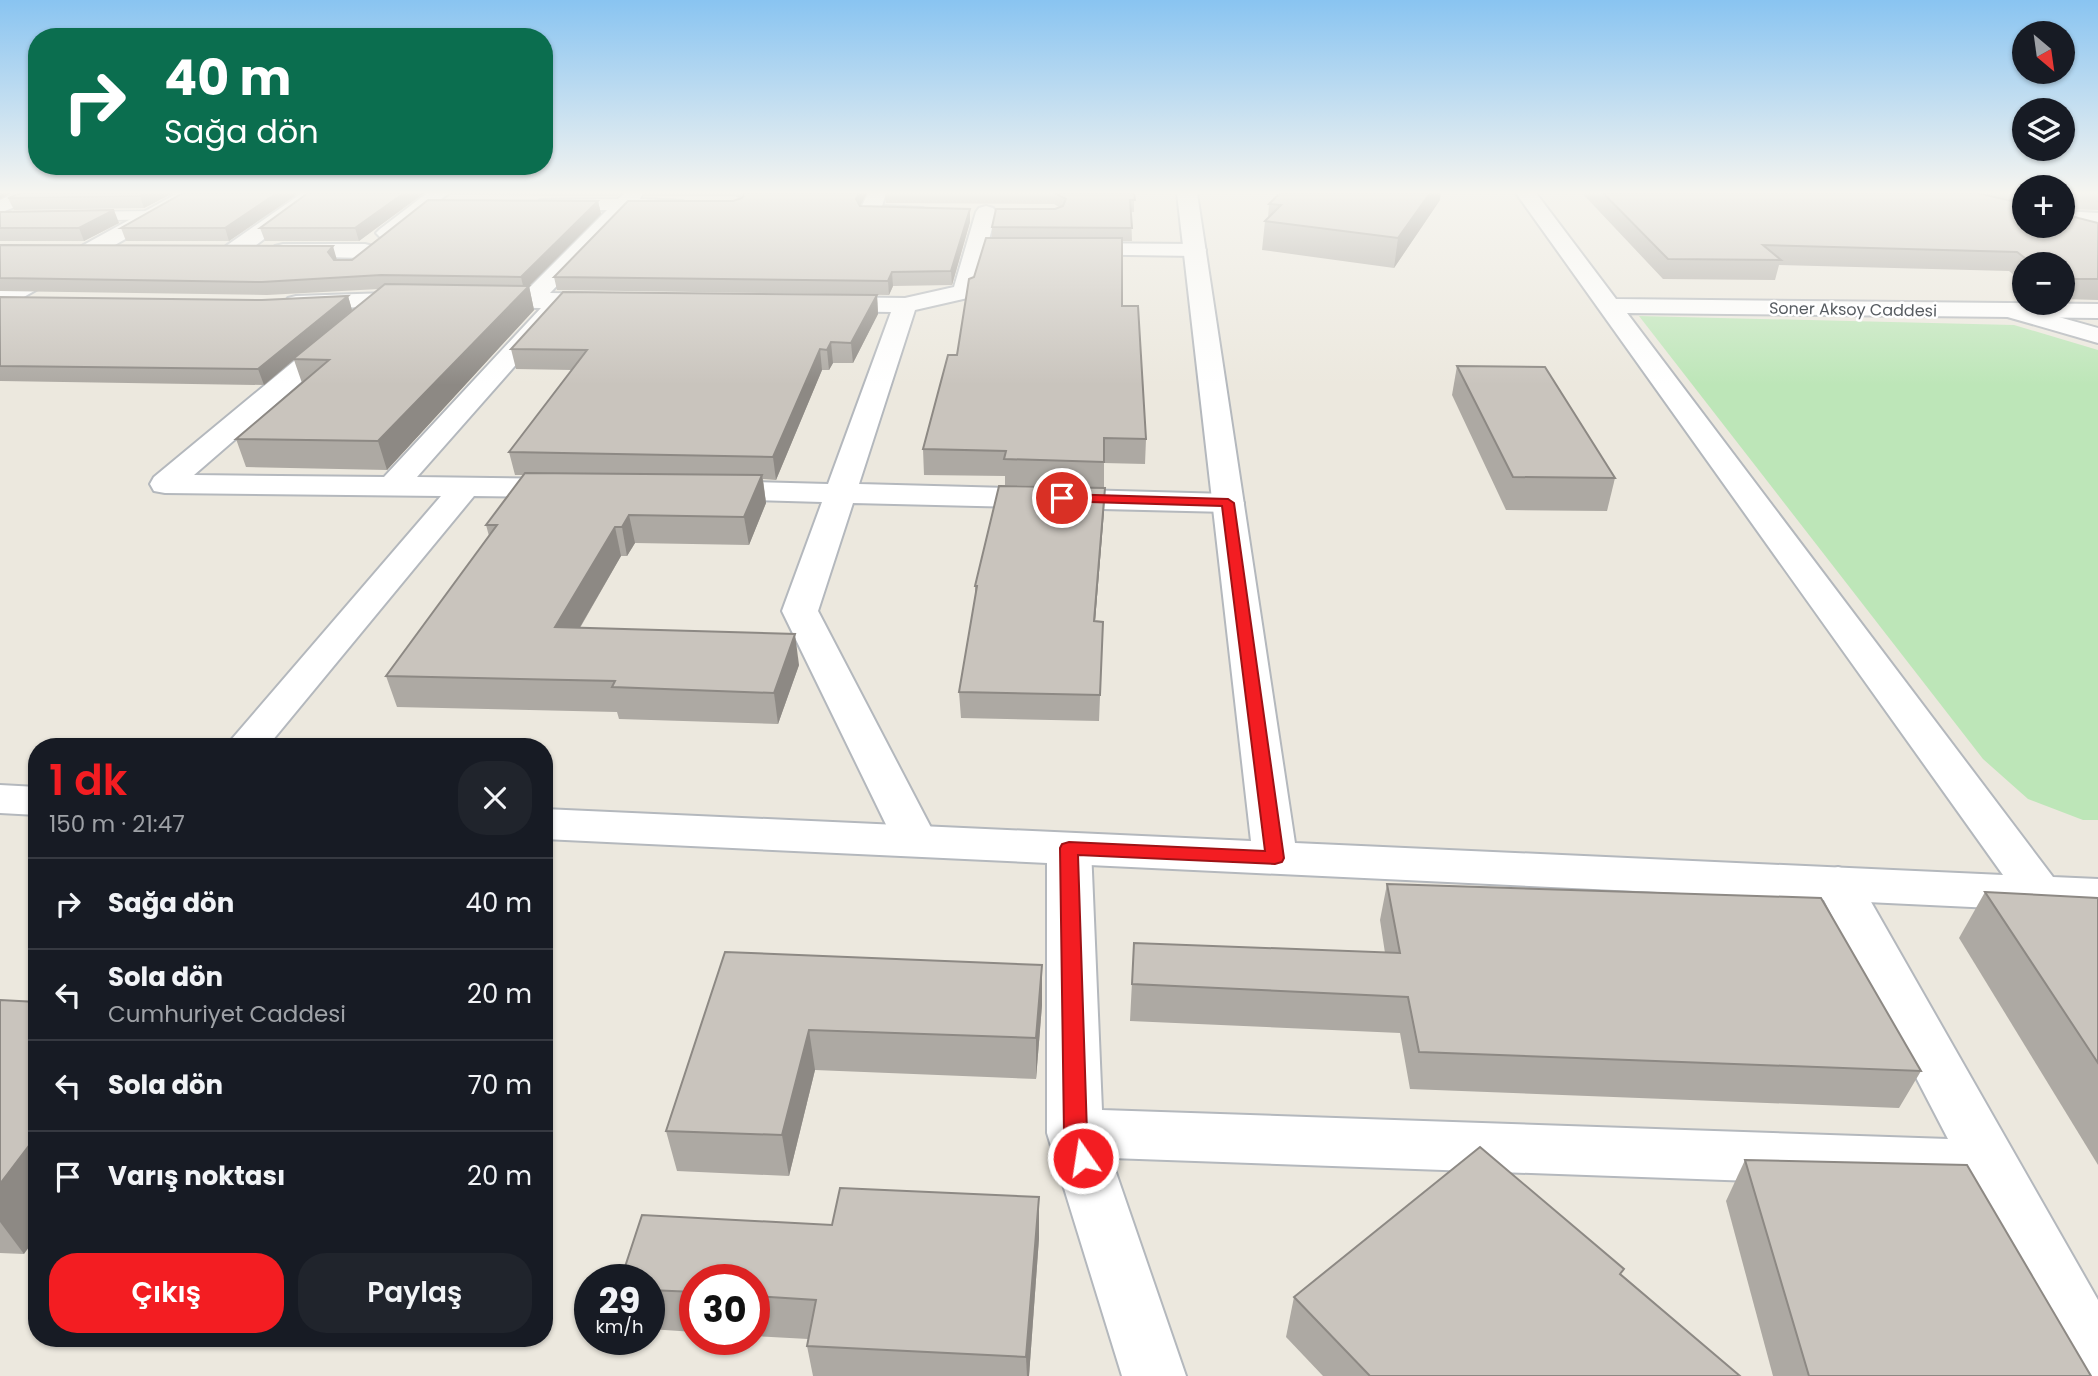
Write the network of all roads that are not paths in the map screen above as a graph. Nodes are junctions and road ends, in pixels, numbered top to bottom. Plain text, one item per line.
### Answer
1 (77, 257) edge
2 (357, 257) edge
3 (572, 257) edge
4 (973, 257) edge
5 (1196, 257) edge
6 (1573, 257) edge
7 (385, 298) junction
8 (438, 299) edge
9 (465, 299) edge
10 (531, 300) junction
11 (560, 300) junction
12 (0, 301) edge
13 (629, 301) edge
14 (40, 302) edge
15 (794, 304) edge
16 (905, 305) junction
17 (1609, 306) junction
18 (2012, 311) edge
19 (2075, 311) edge
20 (2098, 311) edge
21 (2026, 315) edge
22 (2098, 336) edge
23 (393, 486) junction
24 (465, 487) junction
25 (590, 489) edge
26 (687, 490) edge
27 (840, 492) junction
28 (1228, 503) junction
29 (253, 738) edge
30 (0, 799) edge
31 (28, 801) edge
32 (553, 824) edge
33 (916, 841) junction
34 (1069, 848) junction
35 (1275, 858) junction
36 (1838, 883) junction
37 (2040, 893) junction
38 (2098, 896) edge
39 (1075, 1133) junction
40 (1991, 1165) junction
41 (2098, 1362) edge
42 (1154, 1376) edge

1 - 12 street
2 - 7 street
3 - 10 street
4 - 16 street
5 - 28 street
6 - 17 street
7 - 8 street
7 - 23 street
9 - 10 street
10 - 11 street
11 - 13 street
11 - 23 street
12 - 14 street
15 - 16 street
16 - 27 street
17 - 18 street, Soner Aksoy Caddesi
17 - 37 street
19 - 20 street, Soner Aksoy Caddesi
21 - 22 street
23 - 24 street
24 - 25 street
24 - 29 street
26 - 27 street
27 - 28 street
27 - 33 street
28 - 35 street
30 - 31 street
32 - 33 street
33 - 34 street
34 - 35 street
34 - 39 street
35 - 36 street
36 - 37 street
36 - 40 street
37 - 38 street
39 - 40 street
39 - 42 street
40 - 41 street

